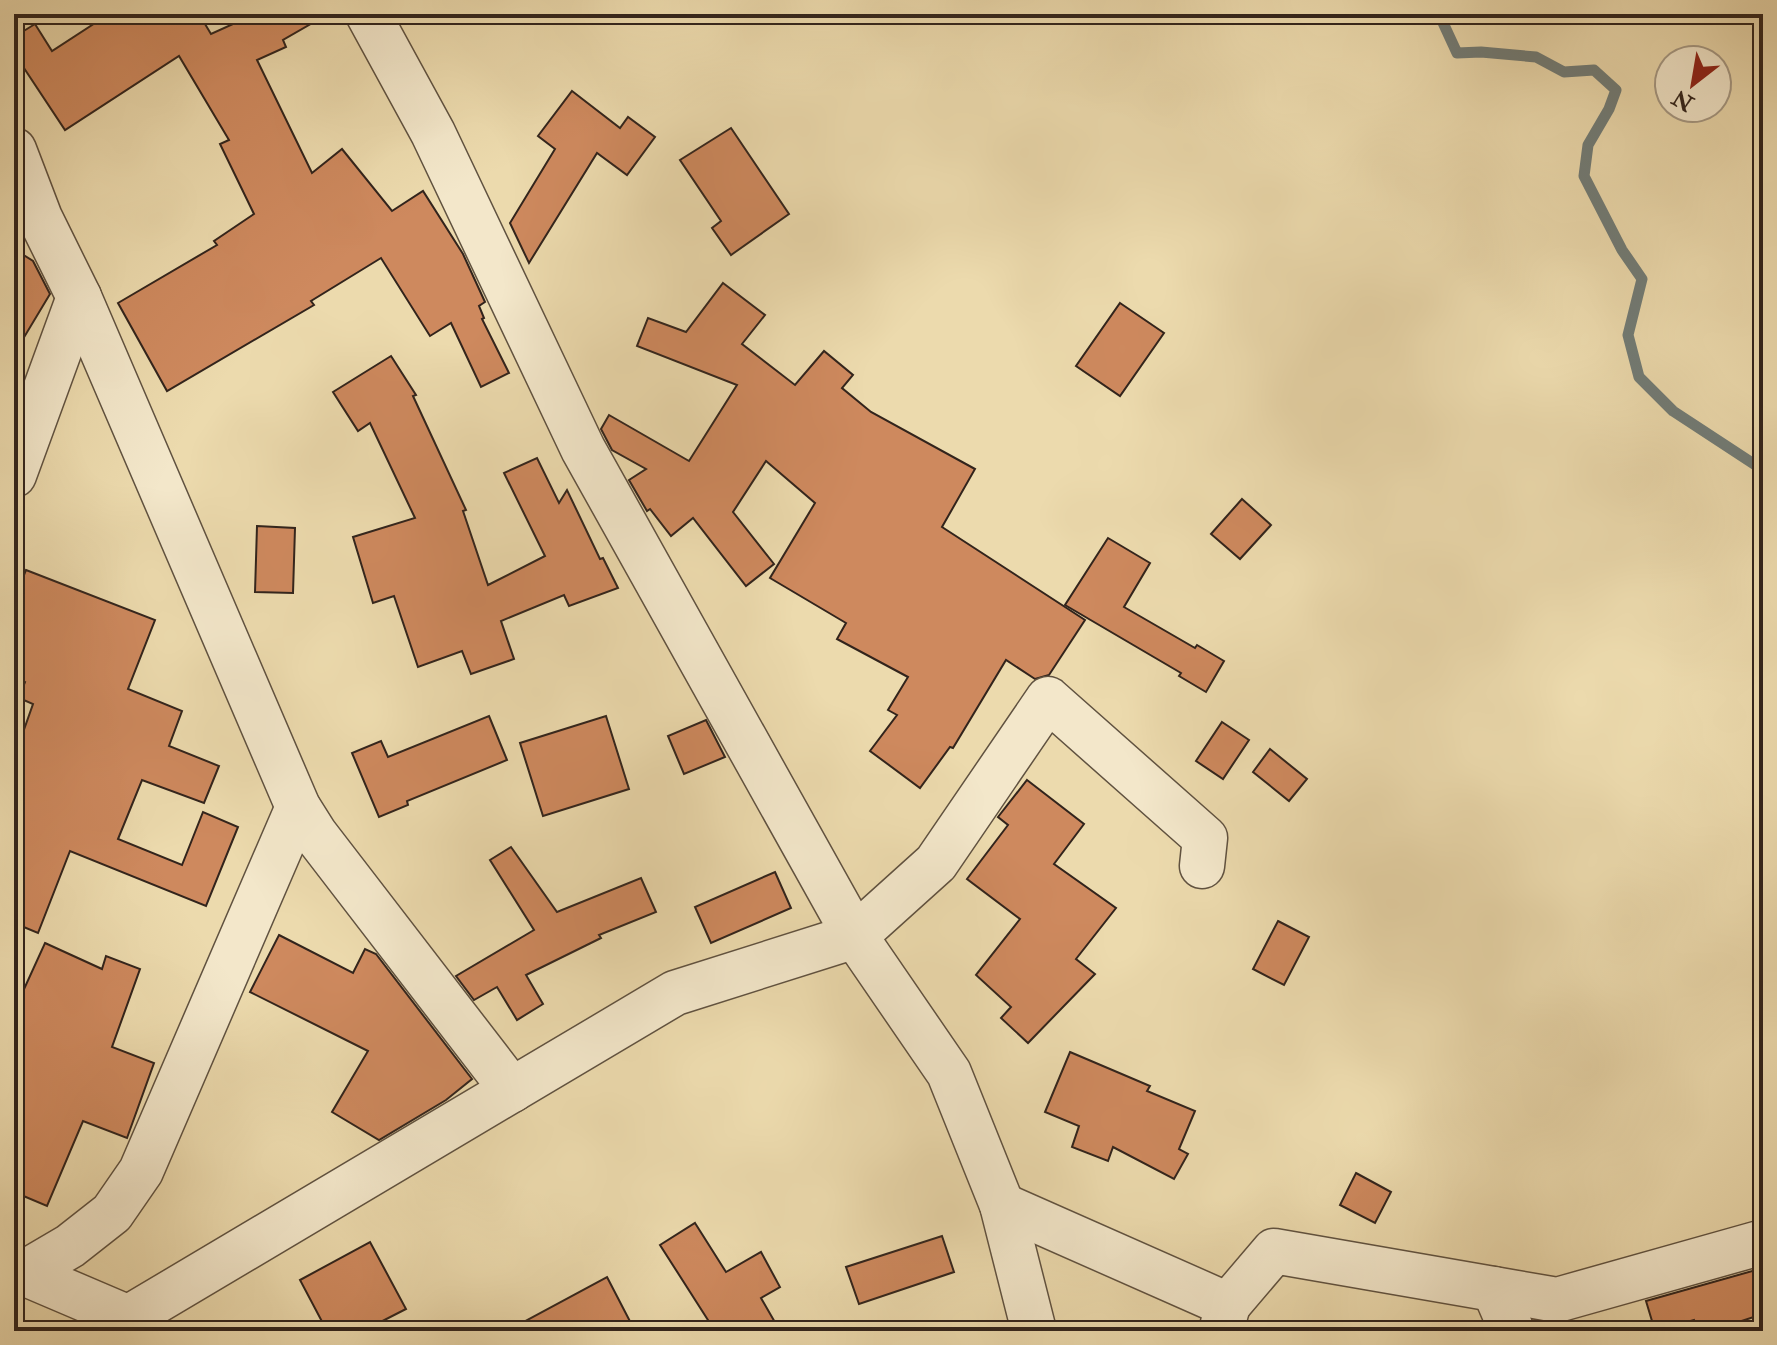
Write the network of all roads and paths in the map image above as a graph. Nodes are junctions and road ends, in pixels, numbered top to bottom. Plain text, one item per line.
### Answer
1 (368, 14) edge
2 (14, 150) edge
3 (27, 215) edge
4 (79, 297) junction
5 (14, 475) edge
6 (298, 807) junction
7 (1202, 866) dead end
8 (855, 936) junction
9 (512, 1090) junction
10 (1002, 1205) junction
11 (1763, 1242) edge
12 (19, 1271) edge
13 (1494, 1289) junction
14 (1224, 1318) edge
15 (117, 1325) edge
16 (1034, 1331) edge
17 (1512, 1331) edge

1 - 8 street
2 - 3 street
3 - 4 street
4 - 5 street
4 - 6 street
6 - 9 street
6 - 12 street
7 - 8 street
8 - 9 street
8 - 10 street
9 - 15 street
10 - 14 street
10 - 16 street
11 - 13 street
12 - 15 street
13 - 14 street
13 - 17 street

